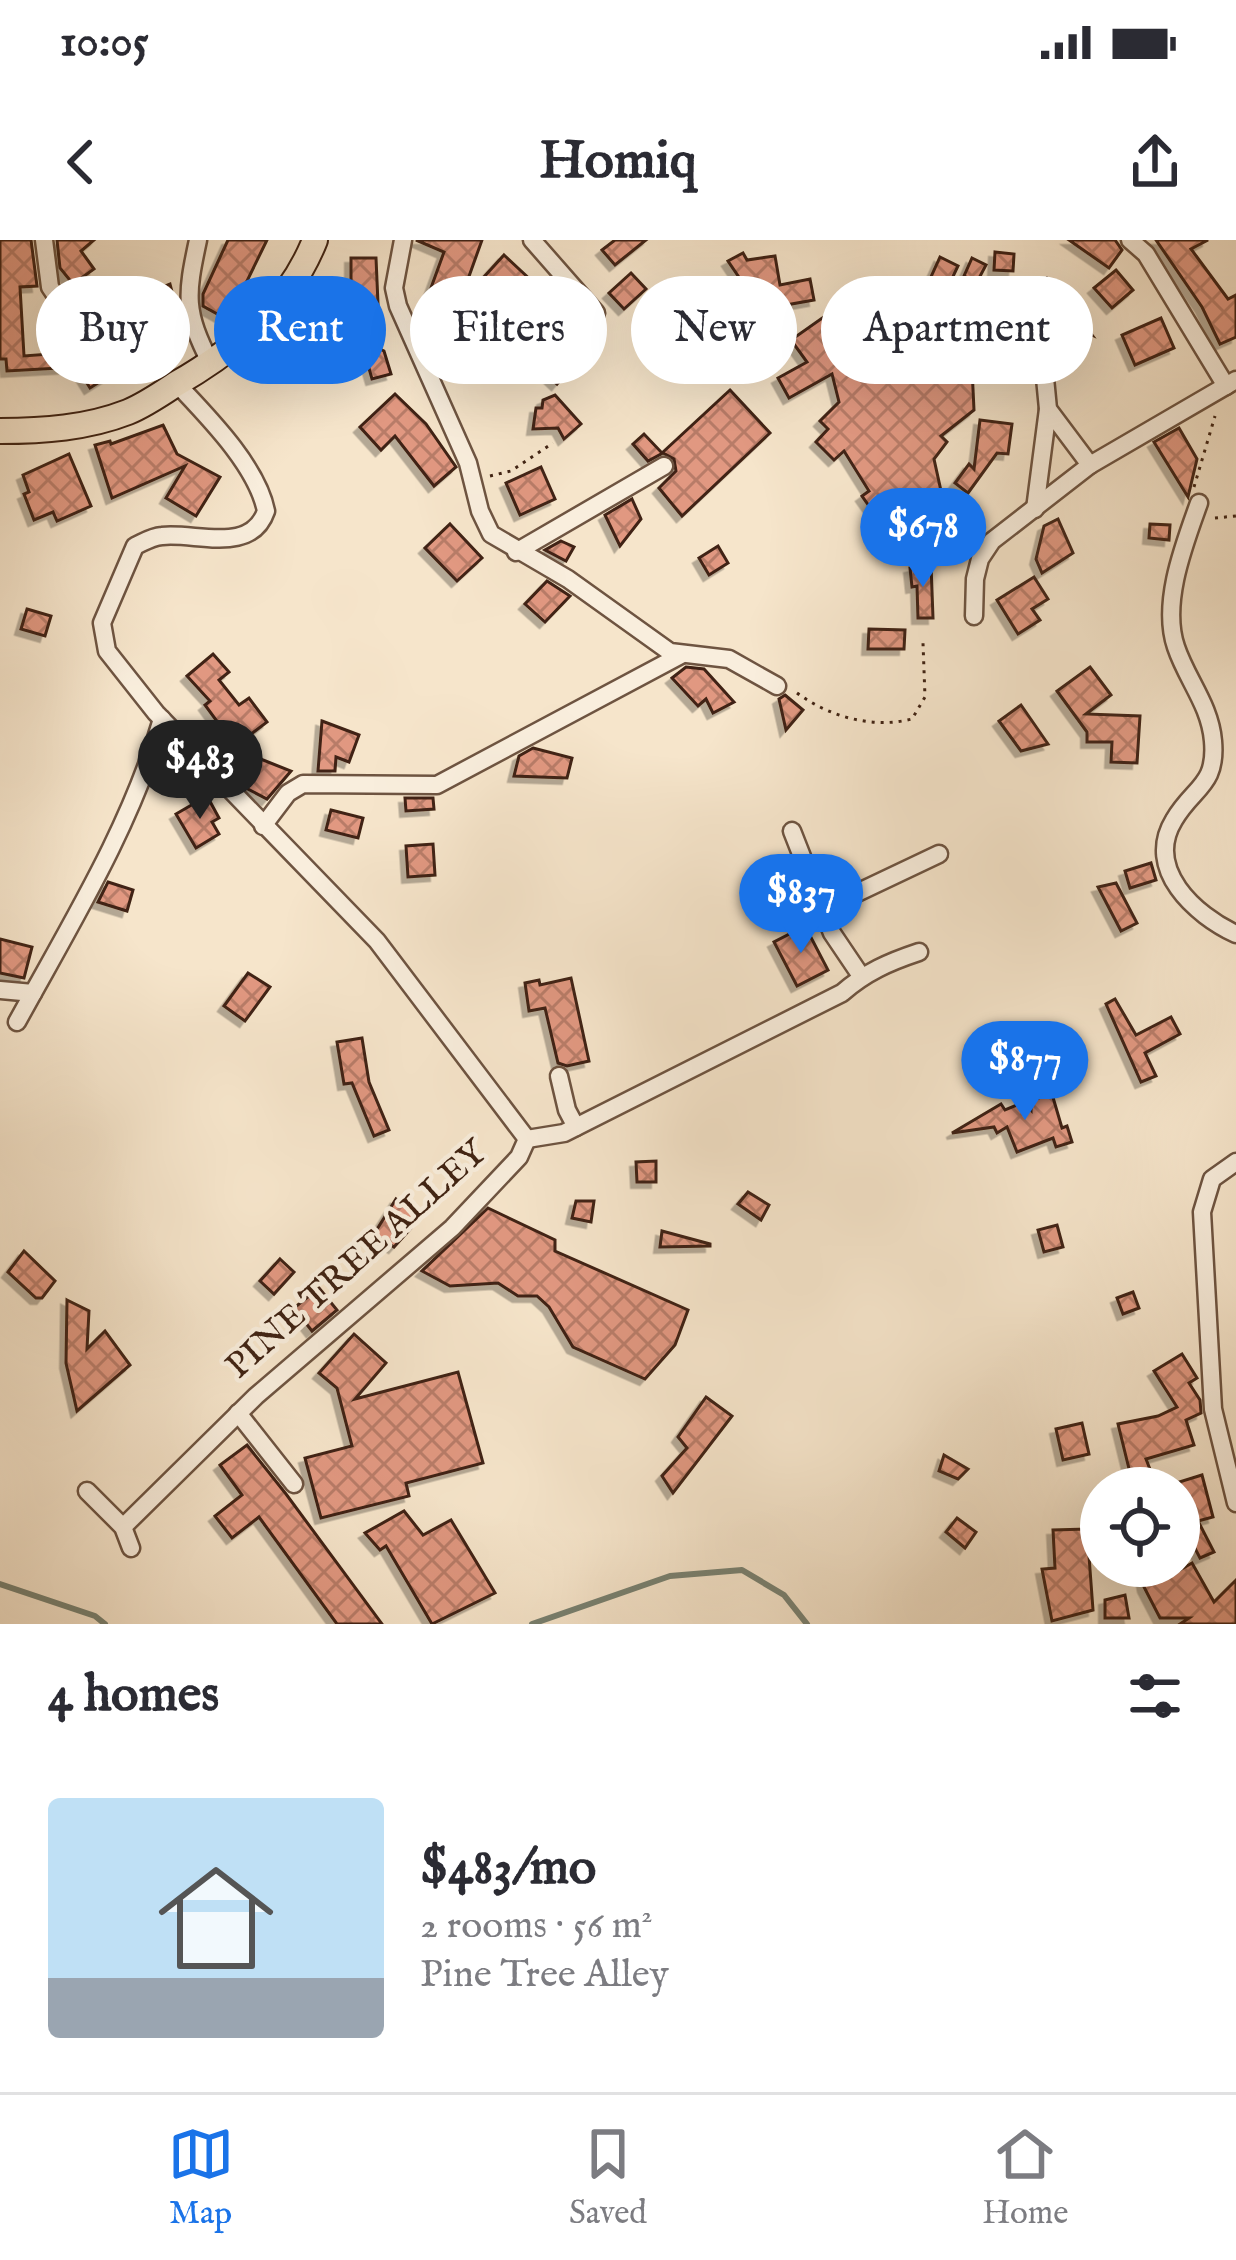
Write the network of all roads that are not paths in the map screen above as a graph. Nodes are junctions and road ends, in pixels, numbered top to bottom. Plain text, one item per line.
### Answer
1 (44, 240) edge
2 (198, 240) edge
3 (315, 240) edge
4 (403, 240) edge
5 (532, 240) edge
6 (1130, 240) edge
7 (49, 276) edge
8 (564, 276) edge
9 (211, 364) junction
10 (190, 376) edge
11 (1231, 383) edge
12 (177, 384) joint
13 (1046, 384) edge
14 (1048, 409) junction
15 (0, 431) edge
16 (1090, 465) junction
17 (664, 466) dead end
18 (1199, 503) road end
19 (1035, 509) junction
20 (516, 552) junction
21 (974, 616) dead end
22 (681, 655) junction
23 (777, 686) road end
24 (162, 719) junction
25 (263, 826) junction
26 (792, 831) dead end
27 (939, 854) dead end
28 (821, 910) junction
29 (1236, 934) edge
30 (919, 952) dead end
31 (861, 976) junction
32 (0, 989) edge
33 (33, 993) junction
34 (17, 1022) dead end
35 (560, 1076) dead end
36 (576, 1127) junction
37 (527, 1139) junction
38 (1236, 1162) edge
39 (238, 1413) junction
40 (294, 1484) dead end
41 (87, 1491) dead end
42 (1236, 1503) edge
43 (124, 1527) junction
44 (131, 1548) dead end

1 - 7 street
2 - 9 street
3 - 9 main road
4 - 20 street
5 - 8 street
6 - 11 street
9 - 10 main road
11 - 16 street
12 - 15 main road
12 - 24 street, PINE TREE ALLEY
13 - 14 street
14 - 16 street
14 - 19 street
16 - 19 street
17 - 20 street
18 - 29 street
19 - 21 street
20 - 22 street
22 - 23 street
22 - 25 street
24 - 25 street, PINE TREE ALLEY
24 - 33 street
25 - 37 street, PINE TREE ALLEY
26 - 28 street
27 - 28 street
28 - 31 street
30 - 31 street
31 - 36 street
32 - 33 street
33 - 34 street
35 - 36 street
36 - 37 street
37 - 39 street, PINE TREE ALLEY
38 - 42 street
39 - 40 street, PINE TREE ALLEY
39 - 43 street, PINE TREE ALLEY
41 - 43 street
43 - 44 street

